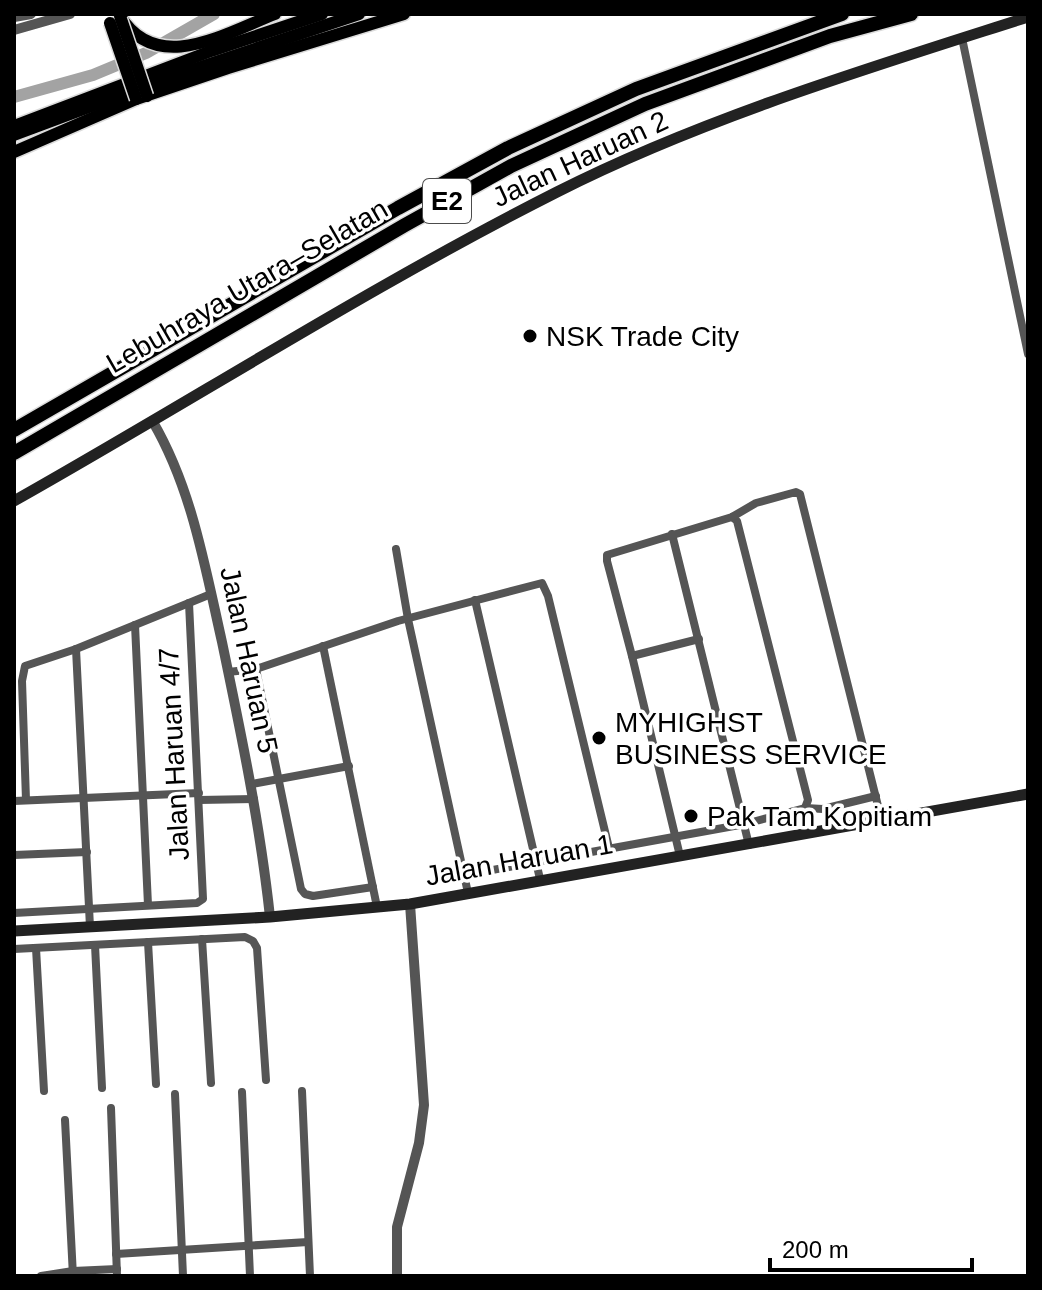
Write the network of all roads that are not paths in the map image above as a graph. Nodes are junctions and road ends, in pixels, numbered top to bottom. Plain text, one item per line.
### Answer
1 (70, 14) edge
2 (275, 14) edge
3 (322, 14) edge
4 (359, 14) edge
5 (404, 14) edge
6 (842, 14) edge
7 (911, 14) edge
8 (1028, 17) edge
9 (114, 18) edge
10 (14, 30) edge
11 (962, 38) junction
12 (142, 98) junction
13 (14, 126) edge
14 (14, 135) edge
15 (14, 152) edge
16 (1028, 354) edge
17 (153, 422) junction
18 (14, 430) edge
19 (14, 453) edge
20 (14, 501) edge
21 (732, 517) junction
22 (672, 534) junction
23 (396, 549) dead end
24 (211, 594) junction
25 (475, 600) junction
26 (189, 603) junction
27 (408, 619) junction
28 (135, 625) junction
29 (699, 639) junction
30 (323, 646) junction
31 (76, 649) junction
32 (632, 656) junction
33 (256, 669) junction
34 (228, 672) junction
35 (349, 766) junction
36 (279, 780) junction
37 (252, 784) junction
38 (144, 794) junction
39 (1028, 794) edge
40 (199, 796) junction
41 (876, 796) junction
42 (84, 797) junction
43 (254, 799) junction
44 (26, 800) junction
45 (14, 801) edge
46 (805, 808) junction
47 (882, 822) junction
48 (745, 824) junction
49 (677, 836) junction
50 (749, 845) junction
51 (609, 848) junction
52 (87, 852) junction
53 (14, 855) edge
54 (680, 856) junction
55 (538, 861) junction
56 (465, 875) junction
57 (540, 879) junction
58 (373, 887) junction
59 (468, 893) junction
60 (410, 904) junction
61 (148, 905) junction
62 (377, 907) junction
63 (90, 909) junction
64 (14, 913) edge
65 (270, 917) junction
66 (90, 927) junction
67 (14, 931) edge
68 (202, 939) junction
69 (148, 942) junction
70 (95, 945) junction
71 (36, 948) junction
72 (14, 949) edge
73 (266, 1080) dead end
74 (211, 1083) dead end
75 (156, 1084) dead end
76 (102, 1088) dead end
77 (44, 1091) dead end
78 (302, 1091) dead end
79 (242, 1092) dead end
80 (175, 1094) dead end
81 (111, 1108) dead end
82 (65, 1120) dead end
83 (308, 1242) junction
84 (248, 1245) junction
85 (182, 1250) junction
86 (116, 1254) junction
87 (73, 1273) edge
88 (117, 1273) edge
89 (41, 1276) edge
90 (183, 1276) edge
91 (250, 1276) edge
92 (310, 1276) edge
93 (397, 1276) edge

1 - 10 street
2 - 9 main road
3 - 13 main road
4 - 14 main road
5 - 12 main road
6 - 18 highway, Lebuhraya Utara–Selatan / E2
7 - 19 highway, Lebuhraya Utara–Selatan / E2
8 - 11 main road, Jalan Haruan 2
9 - 12 main road, bridge
11 - 16 street
11 - 17 main road, Jalan Haruan 2
12 - 15 main road
17 - 20 main road, Jalan Haruan 2
17 - 24 street, Jalan Haruan 5
21 - 22 street
21 - 41 street
21 - 46 street
22 - 29 street
22 - 32 street
23 - 27 street
24 - 26 street
24 - 34 street, Jalan Haruan 5
25 - 27 street
25 - 51 street
25 - 55 street
26 - 28 street
26 - 40 street, Jalan Haruan 4/7
27 - 30 street
27 - 56 street
28 - 31 street
28 - 38 street
29 - 32 street
29 - 48 street
30 - 33 street
30 - 35 street
31 - 42 street
31 - 44 street
32 - 49 street
33 - 34 street
33 - 36 street
34 - 37 street, Jalan Haruan 5
35 - 36 street
35 - 58 street
36 - 37 street
36 - 58 street
37 - 43 street, Jalan Haruan 5
38 - 40 street
38 - 42 street
38 - 61 street
39 - 47 main road, Jalan Haruan 1
40 - 43 street
40 - 61 street, Jalan Haruan 4/7
41 - 46 street
41 - 47 street
42 - 44 street
42 - 52 street
43 - 65 street, Jalan Haruan 5
44 - 45 street
46 - 48 street
47 - 50 main road, Jalan Haruan 1
48 - 49 street
48 - 50 street
49 - 51 street
49 - 54 street
50 - 54 main road, Jalan Haruan 1
51 - 55 street
52 - 53 street
52 - 63 street
54 - 57 main road, Jalan Haruan 1
55 - 56 street
55 - 57 street
56 - 59 street
57 - 59 main road, Jalan Haruan 1
58 - 62 street
59 - 60 main road, Jalan Haruan 1
60 - 62 main road, Jalan Haruan 1
60 - 93 street
61 - 63 street
62 - 65 main road, Jalan Haruan 1
63 - 64 street
63 - 66 street
65 - 66 main road, Jalan Haruan 1
66 - 67 main road, Jalan Haruan 1
68 - 69 street
68 - 73 street
68 - 74 street
69 - 70 street
69 - 75 street
70 - 71 street
70 - 76 street
71 - 72 street
71 - 77 street
78 - 83 street
79 - 84 street
80 - 85 street
81 - 86 street
82 - 87 street
83 - 84 street
83 - 92 street
84 - 85 street
84 - 91 street
85 - 86 street
85 - 90 street
86 - 88 street
87 - 88 street
87 - 89 street

